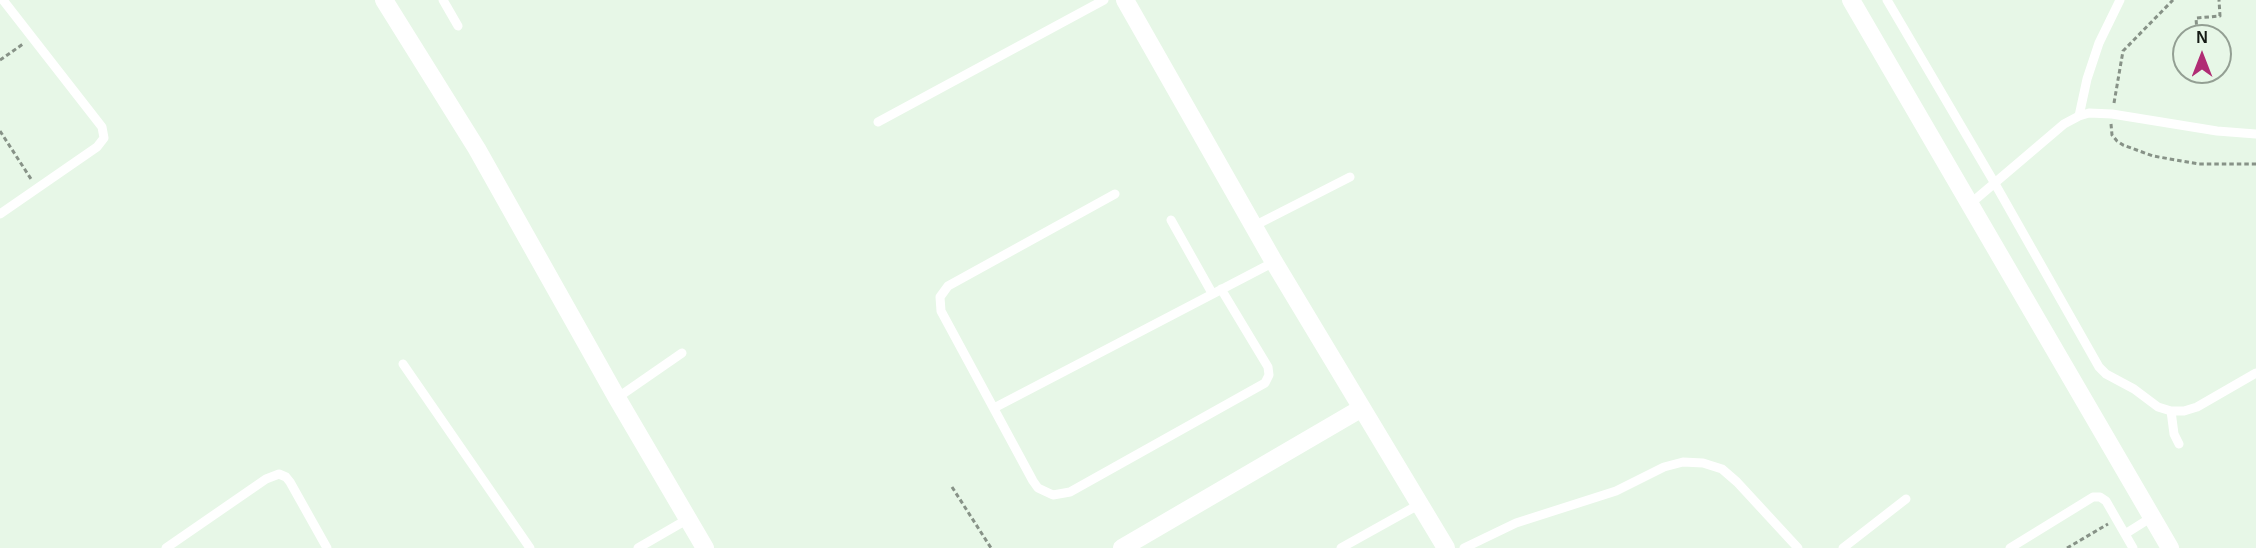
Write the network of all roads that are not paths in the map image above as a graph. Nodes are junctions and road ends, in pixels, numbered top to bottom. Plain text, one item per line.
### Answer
1 (3, 0) edge
2 (443, 0) edge
3 (1104, 0) edge
4 (1125, 0) edge
5 (1851, 0) edge
6 (1887, 0) edge
7 (2120, 0) edge
8 (386, 1) edge
9 (458, 26) dead end
10 (2079, 116) junction
11 (878, 122) dead end
12 (2256, 134) edge
13 (1350, 177) dead end
14 (1994, 182) junction
15 (1115, 194) dead end
16 (1970, 204) junction
17 (0, 214) edge
18 (1171, 220) dead end
19 (1254, 226) junction
20 (1274, 262) junction
21 (1217, 291) junction
22 (682, 353) dead end
23 (403, 364) dead end
24 (2256, 373) edge
25 (616, 398) junction
26 (994, 408) junction
27 (1362, 408) junction
28 (2171, 411) junction
29 (2179, 444) dead end
30 (1906, 499) dead end
31 (1420, 504) junction
32 (2152, 517) junction
33 (688, 519) junction
34 (2125, 534) junction
35 (166, 548) edge
36 (327, 548) edge
37 (530, 548) edge
38 (638, 548) edge
39 (705, 548) edge
40 (1122, 548) edge
41 (1341, 548) edge
42 (1446, 548) edge
43 (1464, 548) edge
44 (1798, 548) edge
45 (1843, 548) edge
46 (2010, 548) edge
47 (2133, 548) edge
48 (2170, 548) edge

1 - 17 lane
2 - 9 lane
3 - 11 lane
4 - 19 street
5 - 16 street
6 - 14 lane
7 - 10 lane
8 - 25 street
10 - 12 lane
10 - 14 lane
13 - 19 lane
14 - 16 lane
14 - 28 lane
15 - 26 lane
16 - 32 street
18 - 21 lane
19 - 20 street
20 - 21 lane
20 - 27 street
21 - 26 lane
21 - 26 lane
22 - 25 lane
23 - 37 lane
24 - 28 lane
25 - 33 street
27 - 31 street
27 - 40 street
28 - 29 lane
30 - 45 lane
31 - 41 lane
31 - 42 street
32 - 34 lane
32 - 48 street
33 - 38 lane
33 - 39 street
34 - 46 lane
34 - 47 lane
35 - 36 lane
43 - 44 lane

